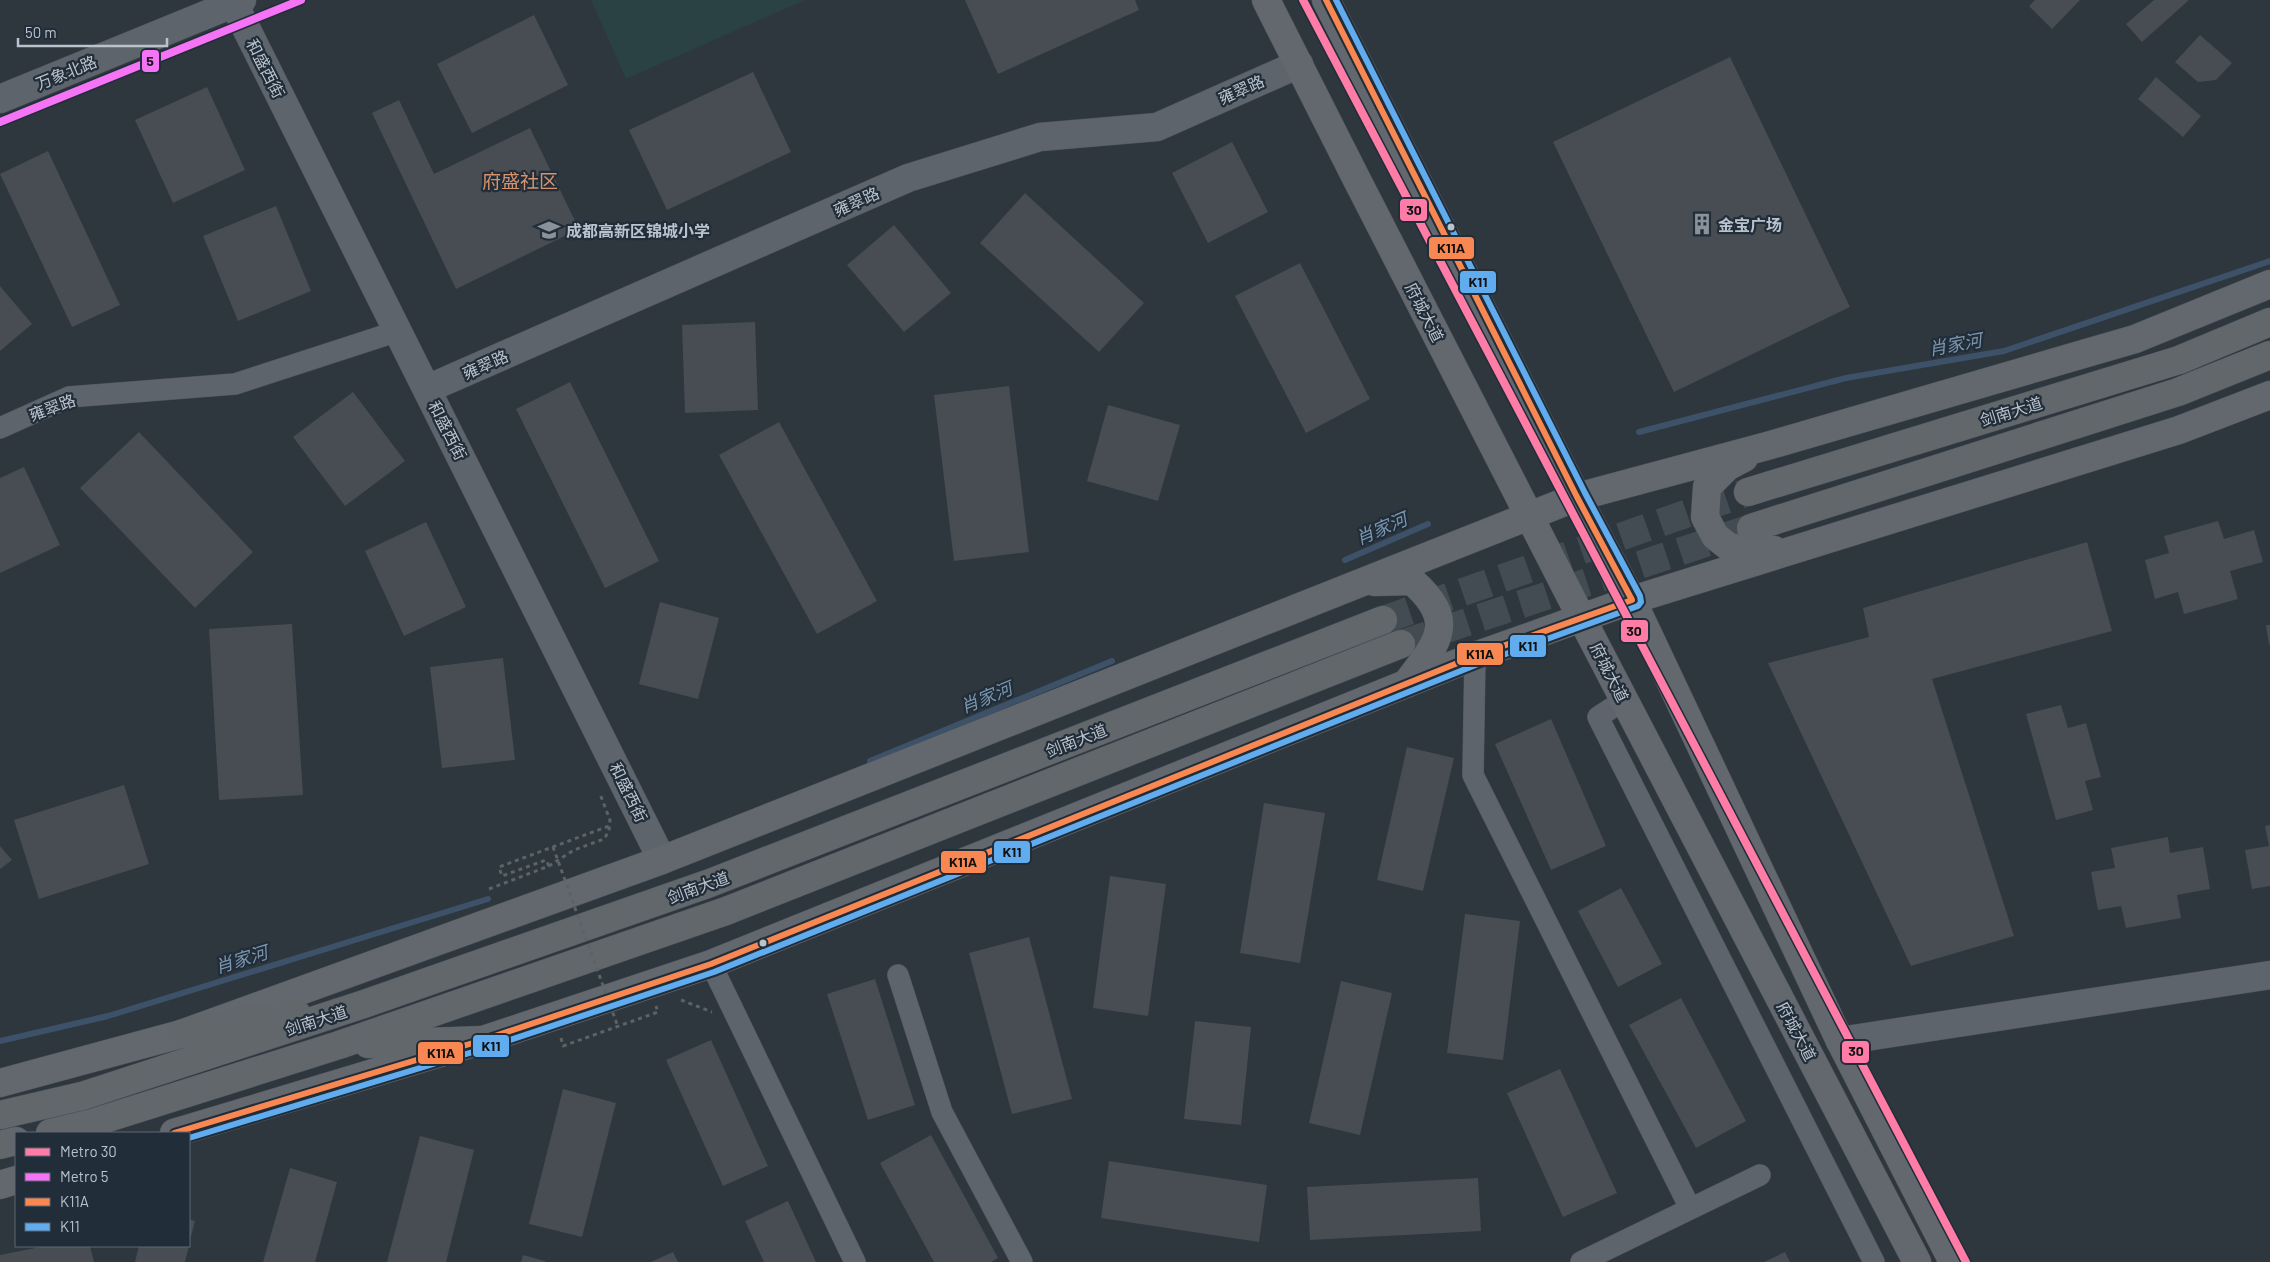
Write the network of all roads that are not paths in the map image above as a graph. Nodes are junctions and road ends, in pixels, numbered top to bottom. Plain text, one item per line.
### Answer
1 (1266, 0) edge
2 (1326, 0) edge
3 (236, 1) edge
4 (1299, 64) junction
5 (0, 99) edge
6 (2270, 284) edge
7 (2270, 322) edge
8 (398, 332) junction
9 (2270, 355) edge
10 (427, 389) junction
11 (2270, 395) edge
12 (0, 428) edge
13 (1767, 446) junction
14 (1748, 492) tunnel mouth
15 (1577, 497) junction
16 (1530, 516) junction
17 (1751, 528) tunnel mouth
18 (1798, 550) junction
19 (1357, 584) junction
20 (1632, 600) junction
21 (1581, 617) junction
22 (1383, 620) tunnel mouth
23 (1402, 644) tunnel mouth
24 (1475, 656) junction
25 (1405, 685) junction
26 (1624, 700) junction
27 (662, 860) junction
28 (711, 964) junction
29 (898, 975) dead end
30 (2270, 975) edge
31 (364, 1004) junction
32 (181, 1034) junction
33 (483, 1040) junction
34 (1840, 1041) junction
35 (339, 1045) junction
36 (0, 1082) edge
37 (0, 1115) edge
38 (54, 1132) edge
39 (177, 1132) edge
40 (15, 1141) edge
41 (0, 1145) edge
42 (1760, 1175) dead end
43 (15, 1180) edge
44 (0, 1185) edge
45 (1690, 1208) junction
46 (854, 1262) edge
47 (1022, 1262) edge
48 (1581, 1262) edge
49 (1874, 1262) edge
50 (1917, 1262) edge
51 (1953, 1262) edge

1 - 4 main road, 府城大道
2 - 15 main road, 府城大道
3 - 5 street, 万象北路
3 - 8 street, 和盛西街
4 - 10 street, 雍翠路
4 - 16 main road, 府城大道
6 - 13 main road
7 - 14 highway, 剑南大道
8 - 10 street, 和盛西街
8 - 12 street, 雍翠路
9 - 17 highway, 剑南大道
10 - 27 street, 和盛西街
11 - 18 main road
13 - 15 main road
13 - 18 main road
15 - 16 main road
15 - 20 main road, 府城大道
16 - 19 main road
16 - 21 main road, 府城大道
18 - 20 main road
19 - 25 main road
19 - 27 main road
20 - 21 main road
20 - 34 main road, 府城大道
21 - 24 main road
21 - 26 main road, 府城大道
22 - 31 highway, 剑南大道
23 - 35 highway, 剑南大道
24 - 25 main road
24 - 45 street
25 - 28 main road
26 - 49 street
26 - 50 main road, 府城大道
27 - 32 main road
28 - 33 main road
28 - 46 street
29 - 47 street
30 - 34 street
31 - 32 highway
31 - 37 highway, 剑南大道
32 - 36 main road
33 - 35 highway
33 - 39 main road
34 - 51 main road, 府城大道
35 - 38 highway, 剑南大道
40 - 41 highway
42 - 45 street
43 - 44 main road
45 - 48 street

